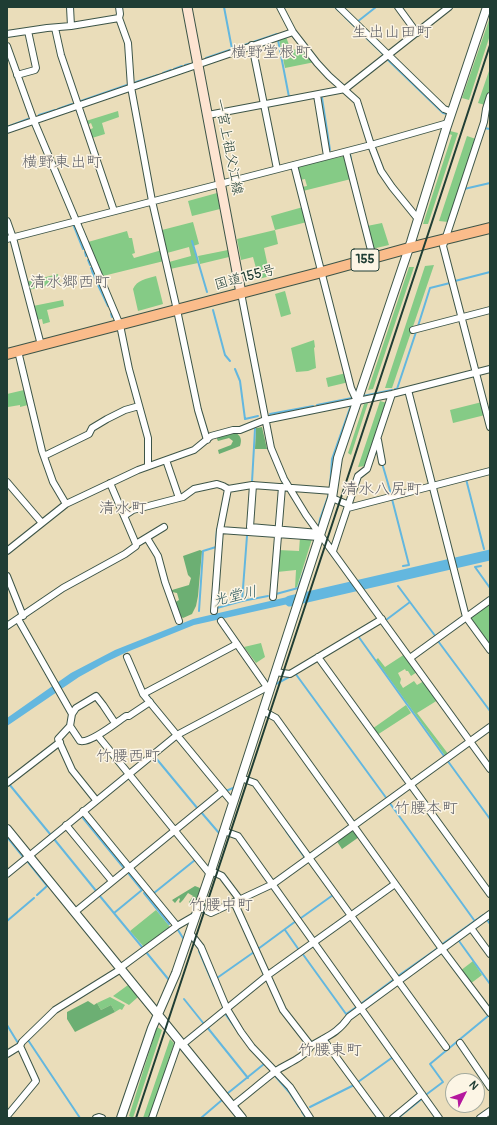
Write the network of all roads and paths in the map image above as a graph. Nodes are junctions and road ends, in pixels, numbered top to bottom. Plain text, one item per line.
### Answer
1 (70, 7) edge
2 (119, 7) edge
3 (187, 7) edge
4 (281, 7) edge
5 (339, 7) edge
6 (398, 7) edge
7 (449, 7) edge
8 (487, 9) edge
9 (119, 18) junction
10 (71, 26) junction
11 (54, 28) junction
12 (28, 31) junction
13 (293, 32) junction
14 (417, 33) junction
15 (7, 34) edge
16 (7, 46) edge
17 (252, 46) junction
18 (388, 55) junction
19 (198, 65) junction
20 (17, 75) junction
21 (131, 88) junction
22 (345, 89) junction
23 (317, 95) junction
24 (490, 96) edge
25 (264, 105) junction
26 (78, 106) junction
27 (452, 112) junction
28 (208, 115) junction
29 (34, 121) junction
30 (484, 122) junction
31 (448, 123) junction
32 (490, 125) edge
33 (7, 130) edge
34 (371, 146) junction
35 (346, 152) junction
36 (328, 156) junction
37 (294, 165) junction
38 (277, 169) junction
39 (220, 183) junction
40 (152, 201) junction
41 (114, 211) junction
42 (418, 219) junction
43 (7, 221) edge
44 (75, 221) junction
45 (490, 228) edge
46 (10, 238) edge
47 (445, 239) junction
48 (409, 248) junction
49 (373, 258) junction
50 (322, 272) junction
51 (241, 293) junction
52 (177, 310) junction
53 (490, 310) edge
54 (462, 318) junction
55 (120, 325) junction
56 (413, 330) dead end
57 (41, 346) junction
58 (18, 352) junction
59 (7, 354) edge
60 (490, 368) edge
61 (476, 372) junction
62 (408, 390) junction
63 (392, 394) junction
64 (357, 401) junction
65 (139, 406) junction
66 (265, 420) junction
67 (490, 427) edge
68 (207, 440) junction
69 (378, 440) junction
70 (44, 456) junction
71 (166, 460) junction
72 (382, 462) dead end
73 (148, 466) junction
74 (490, 471) edge
75 (7, 482) edge
76 (110, 483) junction
77 (253, 485) junction
78 (433, 486) junction
79 (285, 487) junction
80 (228, 489) junction
81 (333, 494) junction
82 (179, 498) junction
83 (66, 504) junction
84 (348, 506) junction
85 (124, 516) junction
86 (42, 523) junction
87 (164, 527) dead end
88 (220, 530) junction
89 (278, 532) junction
90 (319, 535) junction
91 (147, 538) junction
92 (136, 544) junction
93 (7, 551) edge
94 (333, 552) junction
95 (7, 576) edge
96 (273, 597) dead end
97 (490, 600) edge
98 (214, 611) dead end
99 (20, 617) junction
100 (466, 617) junction
101 (382, 619) junction
102 (179, 621) dead end
103 (221, 621) dead end
104 (7, 626) edge
105 (237, 644) junction
106 (490, 650) edge
107 (127, 657) dead end
108 (318, 657) junction
109 (410, 658) junction
110 (275, 672) junction
111 (269, 686) junction
112 (143, 694) junction
113 (150, 702) junction
114 (262, 711) junction
115 (72, 714) junction
116 (115, 723) junction
117 (70, 726) junction
118 (490, 727) edge
119 (177, 734) junction
120 (98, 736) junction
121 (470, 741) junction
122 (60, 742) junction
123 (490, 769) edge
124 (128, 774) junction
125 (241, 778) junction
126 (7, 783) edge
127 (410, 784) junction
128 (223, 791) junction
129 (96, 800) junction
130 (232, 802) junction
131 (83, 811) junction
132 (66, 825) junction
133 (353, 826) junction
134 (7, 829) edge
135 (174, 831) junction
136 (224, 831) junction
137 (29, 855) junction
138 (309, 857) junction
139 (128, 868) junction
140 (210, 872) junction
141 (7, 874) edge
142 (112, 881) junction
143 (273, 884) junction
144 (395, 884) junction
145 (490, 894) edge
146 (237, 901) junction
147 (198, 907) junction
148 (75, 912) junction
149 (490, 914) edge
150 (196, 916) junction
151 (351, 916) junction
152 (177, 926) junction
153 (471, 928) junction
154 (190, 933) junction
155 (314, 942) junction
156 (442, 949) junction
157 (490, 954) edge
158 (121, 968) junction
159 (268, 975) junction
160 (398, 981) junction
161 (362, 1007) junction
162 (227, 1009) junction
163 (490, 1013) edge
164 (158, 1014) junction
165 (323, 1039) junction
166 (181, 1043) junction
167 (460, 1043) dead end
168 (20, 1046) junction
169 (311, 1046) junction
170 (446, 1048) dead end
171 (7, 1054) edge
172 (276, 1071) junction
173 (490, 1087) edge
174 (422, 1094) junction
175 (232, 1106) junction
176 (490, 1111) edge
177 (7, 1116) edge
178 (96, 1118) edge
179 (102, 1118) edge
180 (121, 1118) edge
181 (152, 1118) edge
182 (242, 1118) edge
183 (310, 1118) edge
184 (381, 1118) edge
185 (393, 1118) edge
186 (439, 1118) edge
187 (480, 1118) edge

1 - 10 street
2 - 9 street
3 - 19 main road, 一宮上祖父江線
4 - 13 street
5 - 18 street
6 - 14 street
7 - 14 street
8 - 27 street
9 - 10 street
9 - 21 street
10 - 11 street
11 - 12 street
11 - 26 street
12 - 15 street
12 - 20 street
13 - 17 street
13 - 22 street
14 - 18 street
16 - 20 street
17 - 19 street
17 - 25 street
18 - 22 street
18 - 27 street
19 - 21 street
19 - 28 main road, 一宮上祖父江線
20 - 29 street
21 - 26 street
21 - 40 street
22 - 23 street
22 - 34 street
23 - 25 street
23 - 36 street
24 - 30 street
25 - 28 street
25 - 38 street
26 - 29 street
26 - 41 street
27 - 31 street
28 - 39 main road, 一宮上祖父江線
29 - 33 street
29 - 44 street
30 - 32 street
30 - 47 street
31 - 34 street
31 - 42 street
34 - 35 street
34 - 42 street
35 - 36 street
35 - 49 street
36 - 37 street
37 - 38 street
37 - 50 street
38 - 39 street
39 - 40 street
39 - 51 main road, 一宮上祖父江線
40 - 41 street
40 - 52 street
41 - 44 street
42 - 48 street
43 - 46 street
44 - 46 street
44 - 55 street
45 - 47 highway, 国道155号 / 155
46 - 57 street
47 - 48 highway, 国道155号 / 155
47 - 54 street
48 - 49 highway, 国道155号 / 155
48 - 64 street
49 - 50 highway, 国道155号 / 155
50 - 51 highway, 国道155号 / 155
50 - 64 street
51 - 52 highway, 国道155号 / 155
51 - 66 street
52 - 55 highway, 国道155号 / 155
52 - 68 street
53 - 54 street
54 - 56 street
54 - 61 street
55 - 57 highway, 国道155号 / 155
55 - 65 street
57 - 58 highway, 国道155号 / 155
58 - 59 highway, 国道155号 / 155
58 - 70 street
60 - 61 street
61 - 62 street
61 - 67 street
62 - 63 street
62 - 78 street
63 - 64 street
63 - 69 street
64 - 66 street
64 - 81 street
65 - 70 street
65 - 73 street
66 - 68 street
66 - 79 street
68 - 71 street
69 - 72 street
69 - 84 street
70 - 83 street
71 - 73 street
71 - 82 street
73 - 76 street
74 - 78 street
75 - 86 street
76 - 83 street
76 - 85 street
77 - 79 street
77 - 80 street
77 - 89 street
78 - 84 street
78 - 100 street
79 - 81 street
79 - 89 street
79 - 90 street
80 - 82 street
80 - 88 street
81 - 84 street
81 - 90 street
82 - 85 street
83 - 86 street
84 - 94 street
85 - 92 street
86 - 93 street
87 - 91 street
88 - 89 street
88 - 98 street
89 - 90 street
89 - 96 street
90 - 94 street
90 - 110 street
91 - 92 street
91 - 102 street
92 - 99 street
94 - 101 street
95 - 99 street
97 - 100 street
99 - 104 street
99 - 115 street
100 - 106 street
100 - 109 street
101 - 108 street
101 - 109 street
103 - 105 street
105 - 111 street
105 - 112 street
107 - 112 street
108 - 110 street
108 - 127 street
109 - 121 street
110 - 111 street
111 - 114 street
111 - 119 street
112 - 113 street
113 - 116 street
113 - 119 street
114 - 125 street
114 - 133 street
115 - 116 street
115 - 117 street
116 - 120 street
117 - 120 street
117 - 122 street
118 - 121 street
119 - 124 street
119 - 128 street
120 - 124 street
121 - 123 street
121 - 127 street
122 - 126 street
122 - 129 street
124 - 129 street
124 - 135 street
125 - 130 street
125 - 138 street
127 - 133 street
127 - 145 street
128 - 130 street
128 - 135 street
129 - 131 street
130 - 136 street
131 - 132 street
131 - 139 street
132 - 137 street
132 - 142 street
133 - 138 street
133 - 144 street
134 - 137 street
135 - 139 street
135 - 140 street
136 - 140 street
136 - 143 street
137 - 141 street
137 - 148 street
138 - 143 street
138 - 151 street
139 - 142 street
139 - 152 street
140 - 146 street
140 - 147 street
142 - 148 street
143 - 146 street
143 - 155 street
144 - 151 street
144 - 156 street
146 - 147 street
146 - 159 street
147 - 150 street
148 - 158 street
149 - 153 street
150 - 152 street
150 - 154 street
151 - 155 street
151 - 160 street
152 - 158 street
153 - 156 street
153 - 157 street
154 - 162 street
154 - 164 street
155 - 159 street
155 - 161 street
156 - 160 street
156 - 163 street
158 - 164 street
158 - 168 street
159 - 162 street
159 - 169 street
160 - 161 street
160 - 170 street
161 - 165 street
161 - 174 street
162 - 166 street
162 - 172 street
164 - 166 street
164 - 180 street
165 - 169 street
165 - 184 street
166 - 175 street
166 - 181 street
167 - 173 street
168 - 171 street
168 - 177 street
169 - 172 street
172 - 175 street
172 - 183 street
174 - 185 street
174 - 186 street
175 - 182 street
176 - 187 street
178 - 179 street

